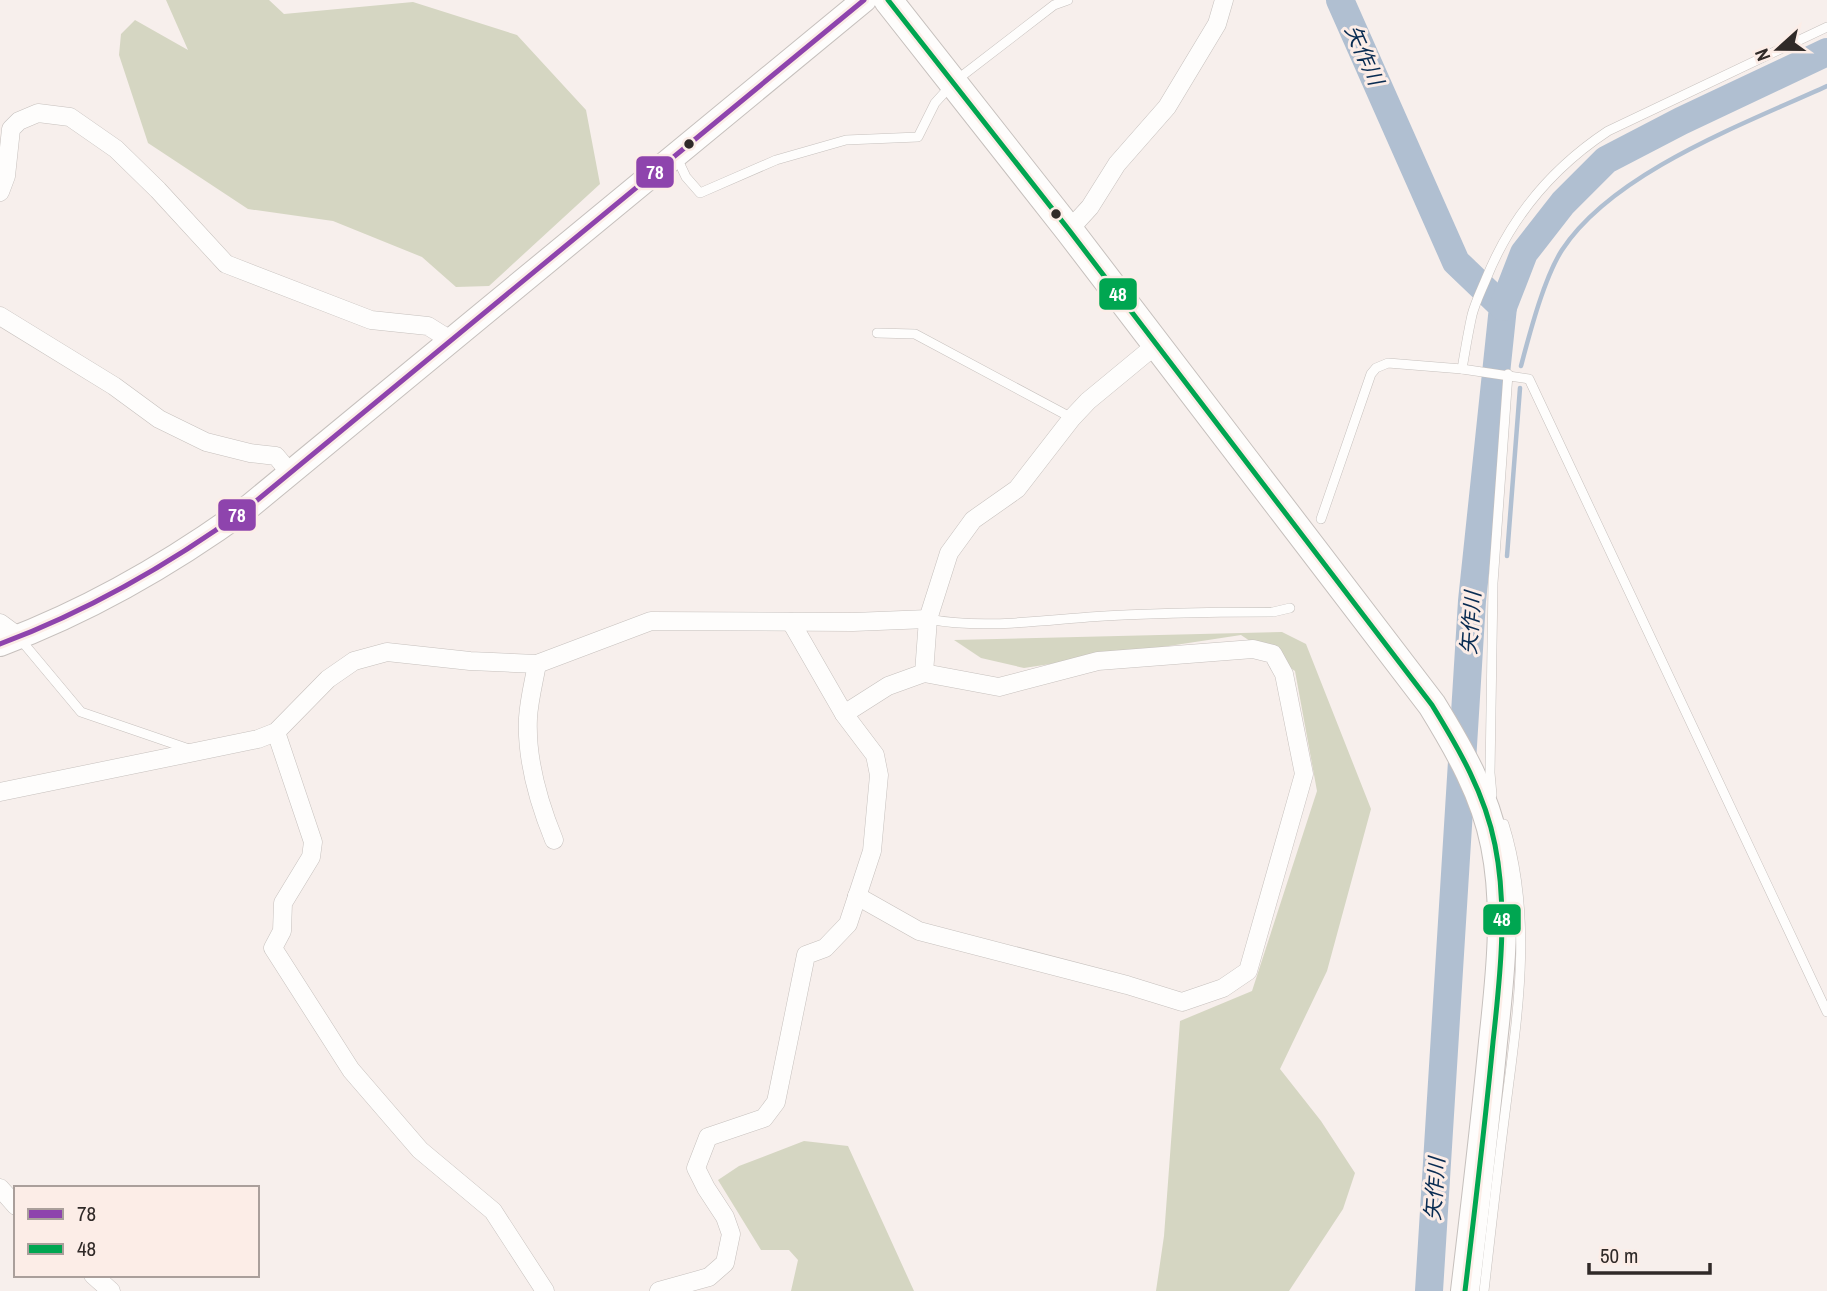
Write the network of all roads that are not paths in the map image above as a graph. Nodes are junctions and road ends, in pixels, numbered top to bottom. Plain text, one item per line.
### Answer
1 (864, 0) edge
2 (888, 0) edge
3 (1068, 0) edge
4 (1224, 0) edge
5 (1827, 27) edge
6 (954, 82) junction
7 (675, 155) junction
8 (0, 192) edge
9 (1069, 230) junction
10 (0, 316) edge
11 (877, 333) dead end
12 (452, 341) junction
13 (1157, 344) junction
14 (1467, 369) junction
15 (1506, 374) junction
16 (1072, 418) junction
17 (290, 474) junction
18 (1321, 519) dead end
19 (1290, 608) dead end
20 (928, 619) junction
21 (791, 622) junction
22 (6, 635) edge
23 (537, 664) junction
24 (924, 673) junction
25 (844, 714) junction
26 (276, 732) junction
27 (194, 751) junction
28 (0, 792) edge
29 (1489, 803) junction
30 (554, 840) dead end
31 (857, 896) junction
32 (1827, 1012) edge
33 (0, 1188) edge
34 (14, 1204) edge
35 (95, 1277) edge
36 (111, 1291) edge
37 (545, 1291) edge
38 (659, 1291) edge
39 (1465, 1291) edge
40 (1484, 1291) edge

1 - 7 street
2 - 6 main road
3 - 6 lane
4 - 9 street
5 - 14 lane
6 - 7 lane
6 - 9 main road
7 - 12 street
8 - 12 street
9 - 13 main road
10 - 17 street
11 - 16 lane
12 - 17 street
13 - 16 street
13 - 29 main road
14 - 15 lane
14 - 18 lane
15 - 29 lane
15 - 32 lane
16 - 20 street
17 - 22 street
19 - 20 lane
20 - 21 street
20 - 24 street
21 - 23 street
21 - 25 street
22 - 27 lane
23 - 26 street
23 - 30 street
24 - 25 street
24 - 31 street
25 - 31 street
26 - 27 street
26 - 37 street
27 - 28 street
29 - 39 main road
29 - 40 lane
31 - 38 street
33 - 34 street
35 - 36 street

